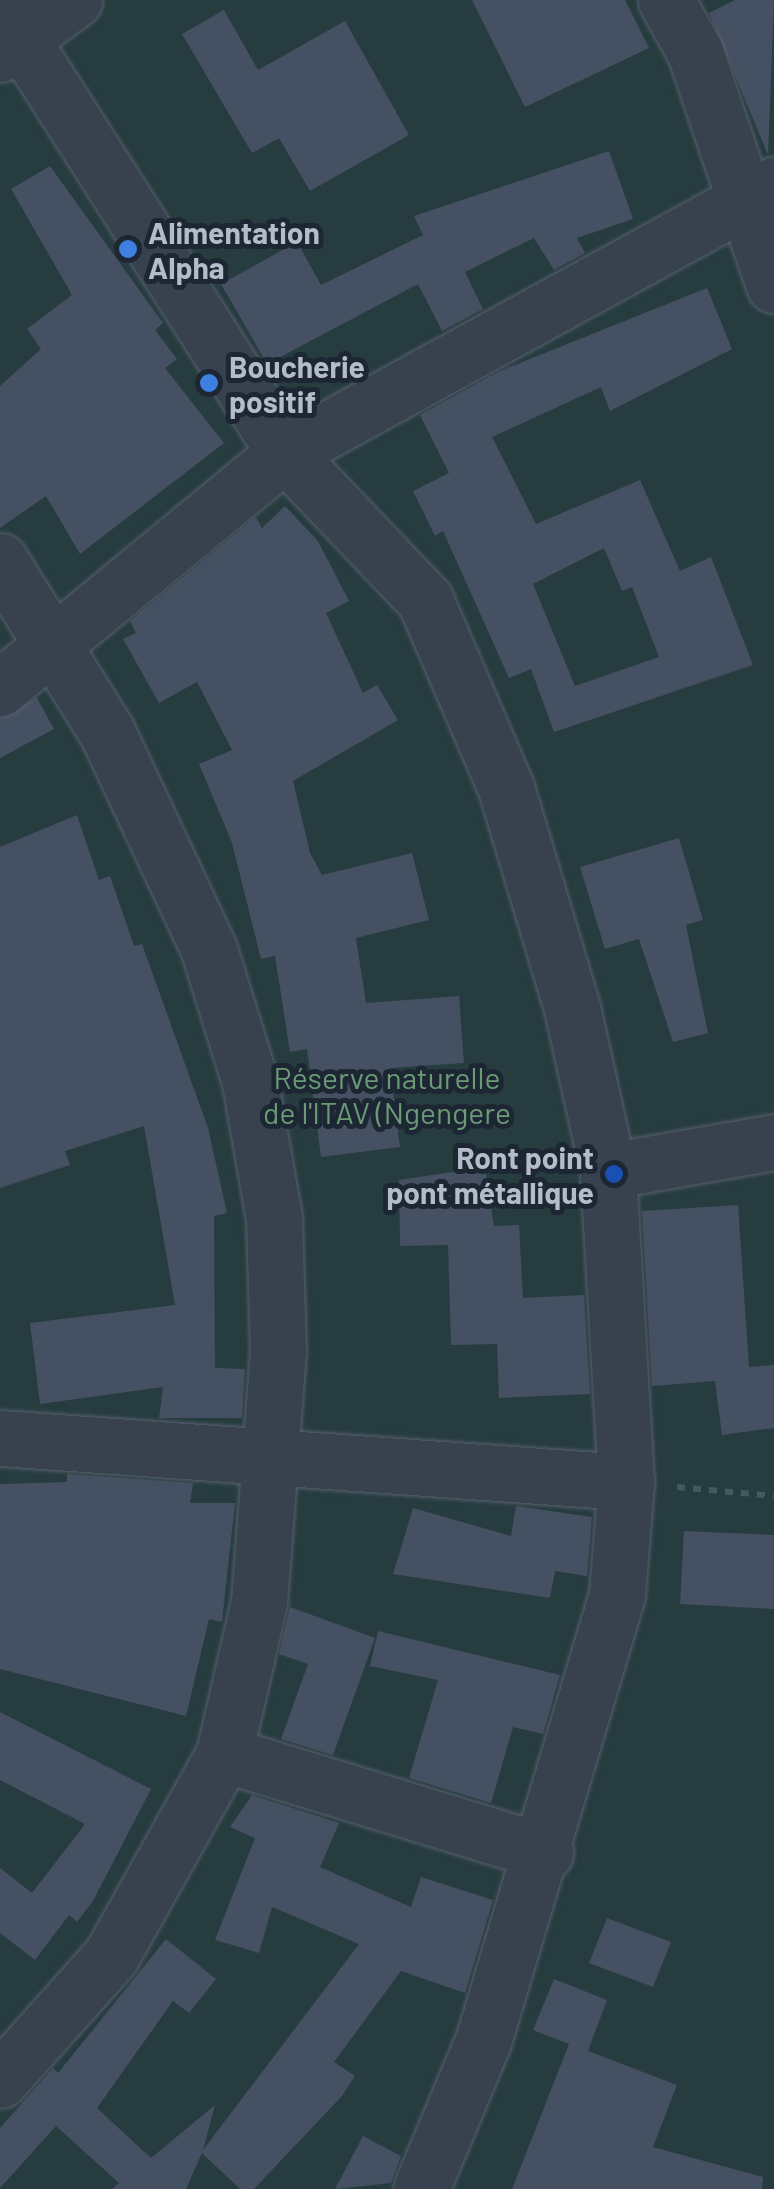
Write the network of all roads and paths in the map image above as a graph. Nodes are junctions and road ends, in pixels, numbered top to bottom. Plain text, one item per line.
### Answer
1 (74, 0) edge
2 (666, 0) edge
3 (7, 32) edge
4 (756, 193) edge
5 (774, 286) edge
6 (285, 453) junction
7 (0, 561) edge
8 (55, 648) junction
9 (0, 688) edge
10 (774, 1142) edge
11 (608, 1171) junction
12 (0, 1438) edge
13 (270, 1456) junction
14 (626, 1482) junction
15 (774, 1496) edge
16 (224, 1754) junction
17 (544, 1852) junction
18 (0, 2080) edge
19 (420, 2189) edge

1 - 3 street
2 - 4 street
3 - 6 street
4 - 5 street
4 - 6 street
6 - 8 street
6 - 11 street
7 - 8 street
8 - 9 street
8 - 13 street
10 - 11 street
11 - 14 street
12 - 13 street
13 - 14 street
13 - 16 street
14 - 15 path
14 - 17 street
16 - 17 street
16 - 18 street
17 - 19 street

